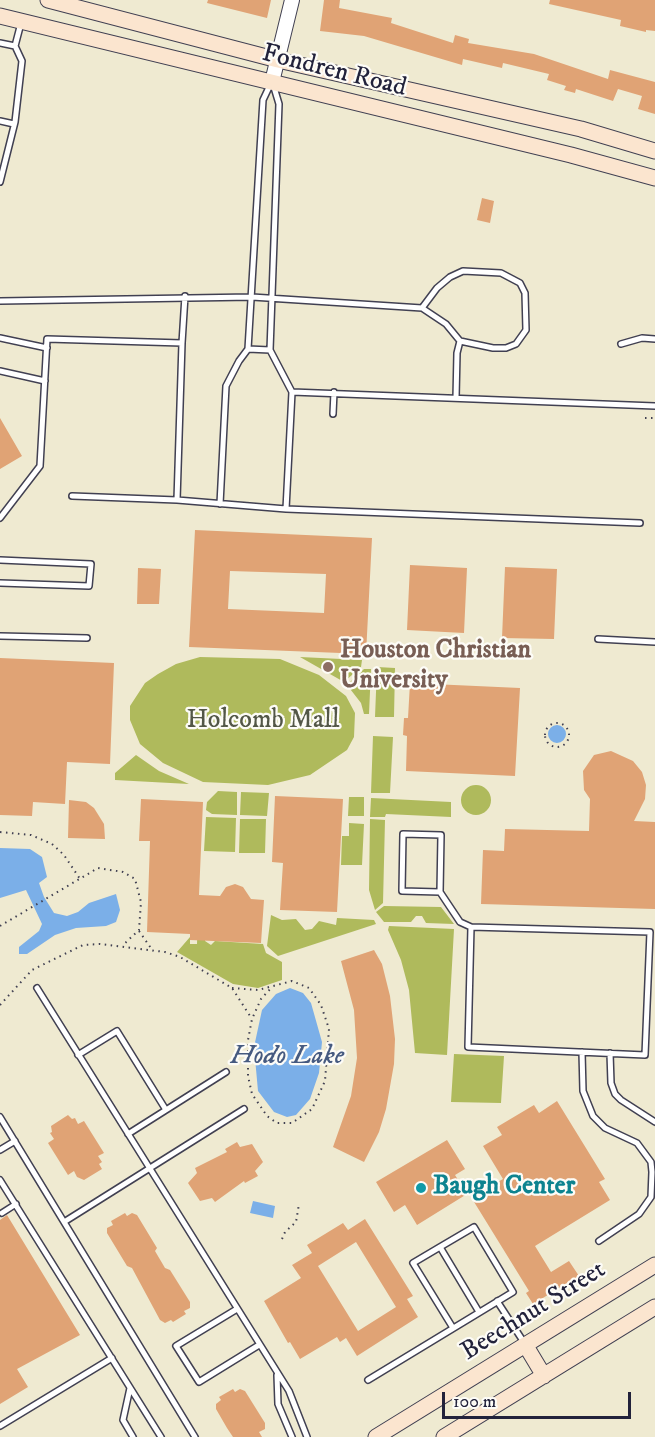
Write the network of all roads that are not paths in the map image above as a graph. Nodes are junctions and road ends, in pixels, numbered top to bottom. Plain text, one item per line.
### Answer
1 (48, 0) edge
2 (292, 0) edge
3 (0, 16) edge
4 (22, 22) junction
5 (0, 43) edge
6 (15, 46) junction
7 (278, 60) junction
8 (272, 82) junction
9 (0, 123) edge
10 (14, 124) junction
11 (655, 151) edge
12 (655, 178) edge
13 (0, 182) edge
14 (185, 297) junction
15 (252, 297) junction
16 (271, 298) junction
17 (0, 301) edge
18 (422, 308) junction
19 (0, 338) edge
20 (655, 339) edge
21 (460, 341) junction
22 (182, 343) junction
23 (621, 344) dead end
24 (47, 348) junction
25 (248, 349) junction
26 (270, 350) junction
27 (0, 371) edge
28 (45, 381) junction
29 (292, 392) junction
30 (334, 392) junction
31 (456, 398) junction
32 (655, 406) edge
33 (333, 414) dead end
34 (72, 496) dead end
35 (177, 500) junction
36 (220, 504) junction
37 (286, 509) junction
38 (0, 518) edge
39 (640, 523) dead end
40 (0, 560) edge
41 (0, 583) edge
42 (0, 636) edge
43 (87, 639) dead end
44 (598, 639) dead end
45 (655, 642) edge
46 (440, 892) junction
47 (471, 927) junction
48 (653, 932) edge
49 (37, 988) dead end
50 (582, 1052) junction
51 (610, 1053) junction
52 (78, 1055) junction
53 (226, 1072) dead end
54 (244, 1109) dead end
55 (166, 1110) junction
56 (0, 1116) edge
57 (655, 1122) edge
58 (128, 1134) junction
59 (15, 1141) junction
60 (0, 1150) edge
61 (653, 1161) edge
62 (149, 1169) junction
63 (0, 1180) edge
64 (16, 1204) junction
65 (2, 1213) edge
66 (64, 1222) junction
67 (599, 1241) dead end
68 (440, 1247) junction
69 (655, 1265) edge
70 (497, 1301) junction
71 (655, 1307) edge
72 (237, 1310) junction
73 (479, 1312) junction
74 (453, 1328) junction
75 (259, 1345) junction
76 (526, 1346) junction
77 (112, 1358) junction
78 (277, 1374) junction
79 (544, 1376) junction
80 (368, 1380) dead end
81 (130, 1387) junction
82 (0, 1426) edge
83 (306, 1434) edge
84 (133, 1437) edge
85 (161, 1437) edge
86 (195, 1437) edge
87 (293, 1437) edge
88 (376, 1437) edge
89 (444, 1437) edge

1 - 7 main road, Fondren Road
2 - 7 street
3 - 4 main road, Fondren Road
4 - 6 lane
4 - 8 main road, Fondren Road
5 - 6 lane
6 - 10 lane
7 - 8 street
7 - 11 main road, Fondren Road
8 - 12 main road, Fondren Road
8 - 15 lane
8 - 16 lane
9 - 10 lane
10 - 13 lane
14 - 15 lane
14 - 17 lane
14 - 22 lane
15 - 16 lane
15 - 25 lane
16 - 18 lane
16 - 26 lane
18 - 21 lane
18 - 21 lane
19 - 24 lane
20 - 23 lane
21 - 31 lane
22 - 24 lane
22 - 35 lane
24 - 28 lane
25 - 26 lane
25 - 36 lane
26 - 29 lane
27 - 28 lane
28 - 38 lane
29 - 30 lane
29 - 37 lane
30 - 31 lane
30 - 33 lane
31 - 32 lane
34 - 35 lane
35 - 36 lane
36 - 37 lane
37 - 39 lane
40 - 41 lane
42 - 43 lane
44 - 45 lane
46 - 46 lane
46 - 47 lane
47 - 48 lane
47 - 50 lane
48 - 51 lane
49 - 52 lane
50 - 51 lane
50 - 61 lane
51 - 57 lane
52 - 55 lane
52 - 58 lane
53 - 55 lane
54 - 62 lane
55 - 58 lane
56 - 59 lane
58 - 62 lane
59 - 60 lane
59 - 66 lane
61 - 67 lane
62 - 66 lane
62 - 72 lane
63 - 64 lane
64 - 65 lane
64 - 77 lane
66 - 86 lane
68 - 70 lane
68 - 73 lane
68 - 74 lane
69 - 76 main road, Beechnut Street
70 - 73 lane
70 - 76 lane
71 - 79 main road
72 - 75 lane
72 - 75 lane
73 - 74 lane
74 - 80 lane
75 - 78 lane
76 - 79 main road
76 - 88 main road, Beechnut Street
77 - 81 lane
77 - 82 lane
78 - 83 lane
78 - 87 lane
79 - 89 main road
81 - 84 lane
81 - 85 lane
83 - 87 lane

